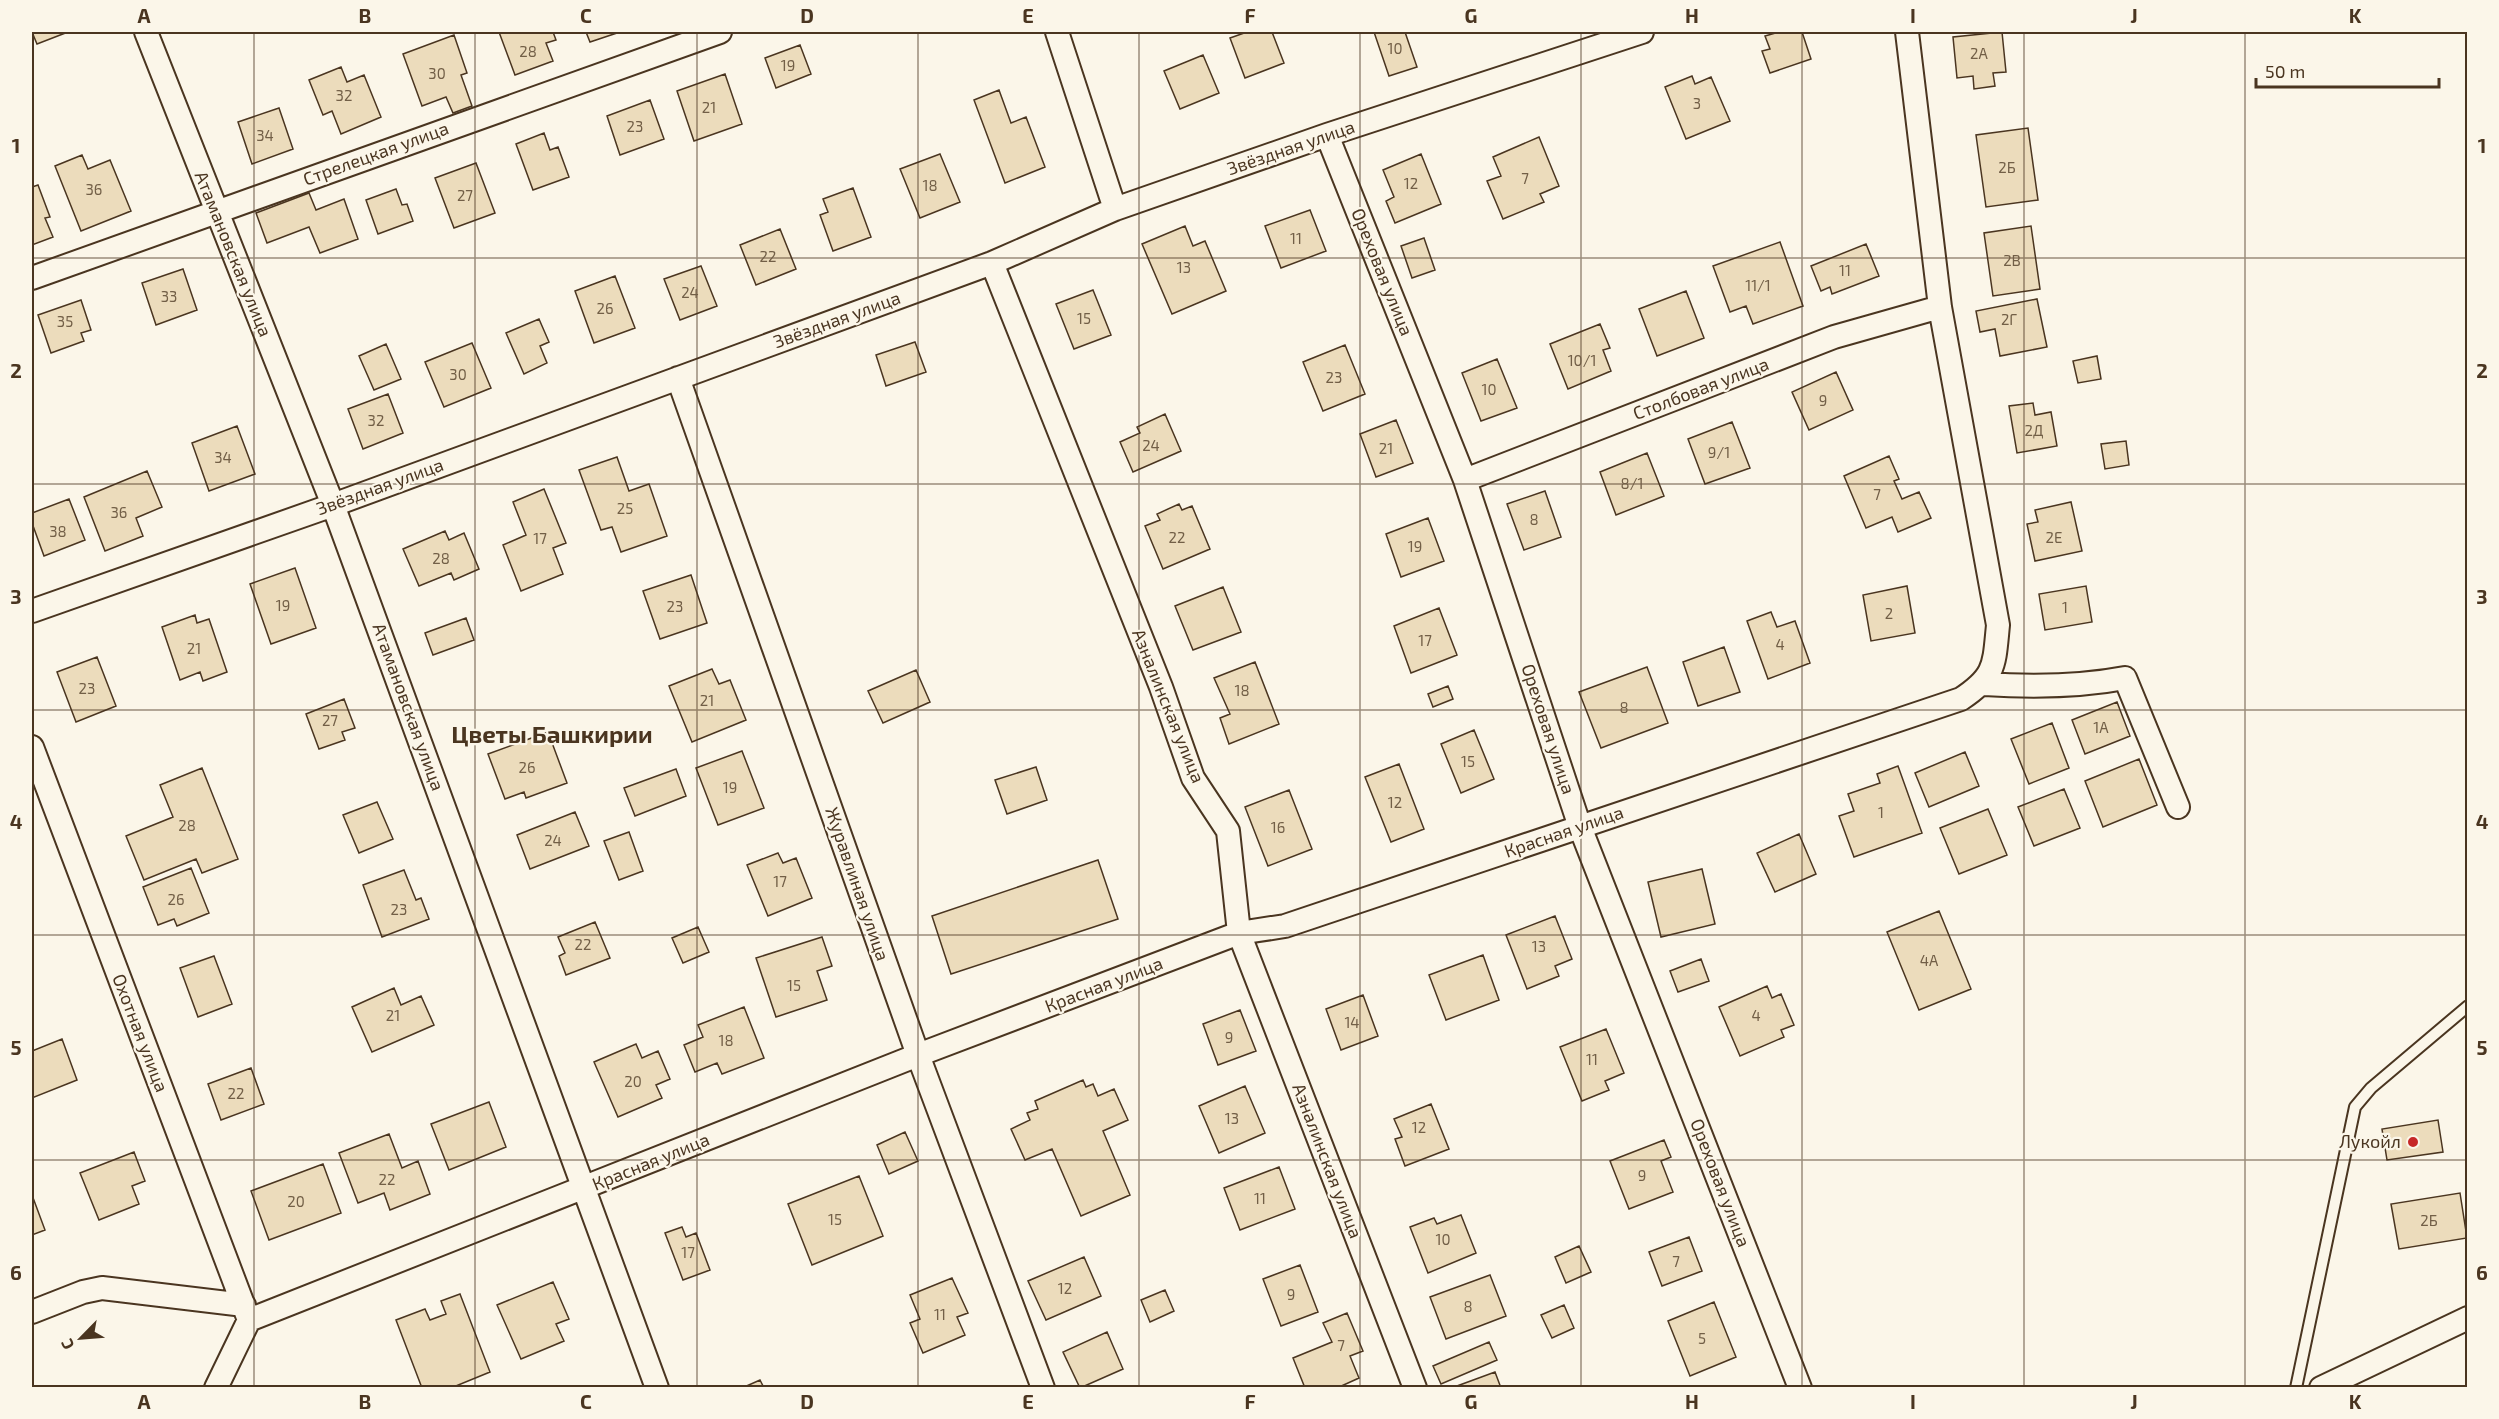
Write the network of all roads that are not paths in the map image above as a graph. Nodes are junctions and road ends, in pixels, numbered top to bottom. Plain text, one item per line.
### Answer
1 (146, 32) edge
2 (720, 32) edge
3 (1057, 32) edge
4 (1642, 32) edge
5 (1907, 32) edge
6 (1327, 135) junction
7 (1115, 209) junction
8 (215, 212) junction
9 (992, 262) junction
10 (32, 278) edge
11 (1940, 307) junction
12 (678, 378) junction
13 (1465, 480) junction
14 (333, 504) junction
15 (32, 610) edge
16 (1984, 684) junction
17 (32, 747) edge
18 (2178, 807) dead end
19 (1580, 827) junction
20 (1239, 933) junction
21 (2468, 1006) edge
22 (918, 1056) junction
23 (585, 1188) junction
24 (32, 1312) edge
25 (246, 1312) junction
26 (2468, 1318) edge
27 (216, 1388) edge
28 (657, 1388) edge
29 (1043, 1388) edge
30 (1415, 1388) edge
31 (1800, 1388) edge
32 (2296, 1388) edge
33 (2321, 1388) edge

1 - 8 street, Атамановская улица
2 - 8 street, Стрелецкая улица
3 - 7 street
4 - 6 street, Звёздная улица
5 - 11 street
6 - 7 street, Звёздная улица
6 - 13 street, Ореховая улица
7 - 9 street, Звёздная улица
8 - 10 street, Стрелецкая улица
8 - 14 street, Атамановская улица
9 - 12 street, Звёздная улица
9 - 20 street, Азналинская улица
11 - 13 street, Столбовая улица
11 - 16 street
12 - 14 street, Звёздная улица
12 - 22 street, Журавлиная улица
13 - 19 street, Ореховая улица
14 - 15 street, Звёздная улица
14 - 23 street, Атамановская улица
16 - 18 street
16 - 19 street, Красная улица
17 - 25 street, Охотная улица
19 - 20 street, Красная улица
19 - 31 street, Ореховая улица
20 - 22 street, Красная улица
20 - 30 street, Азналинская улица
21 - 32 lane
22 - 23 street, Красная улица
22 - 29 street, Журавлиная улица
23 - 25 street, Красная улица
23 - 28 street, Атамановская улица
24 - 25 street
25 - 27 street
26 - 33 street

